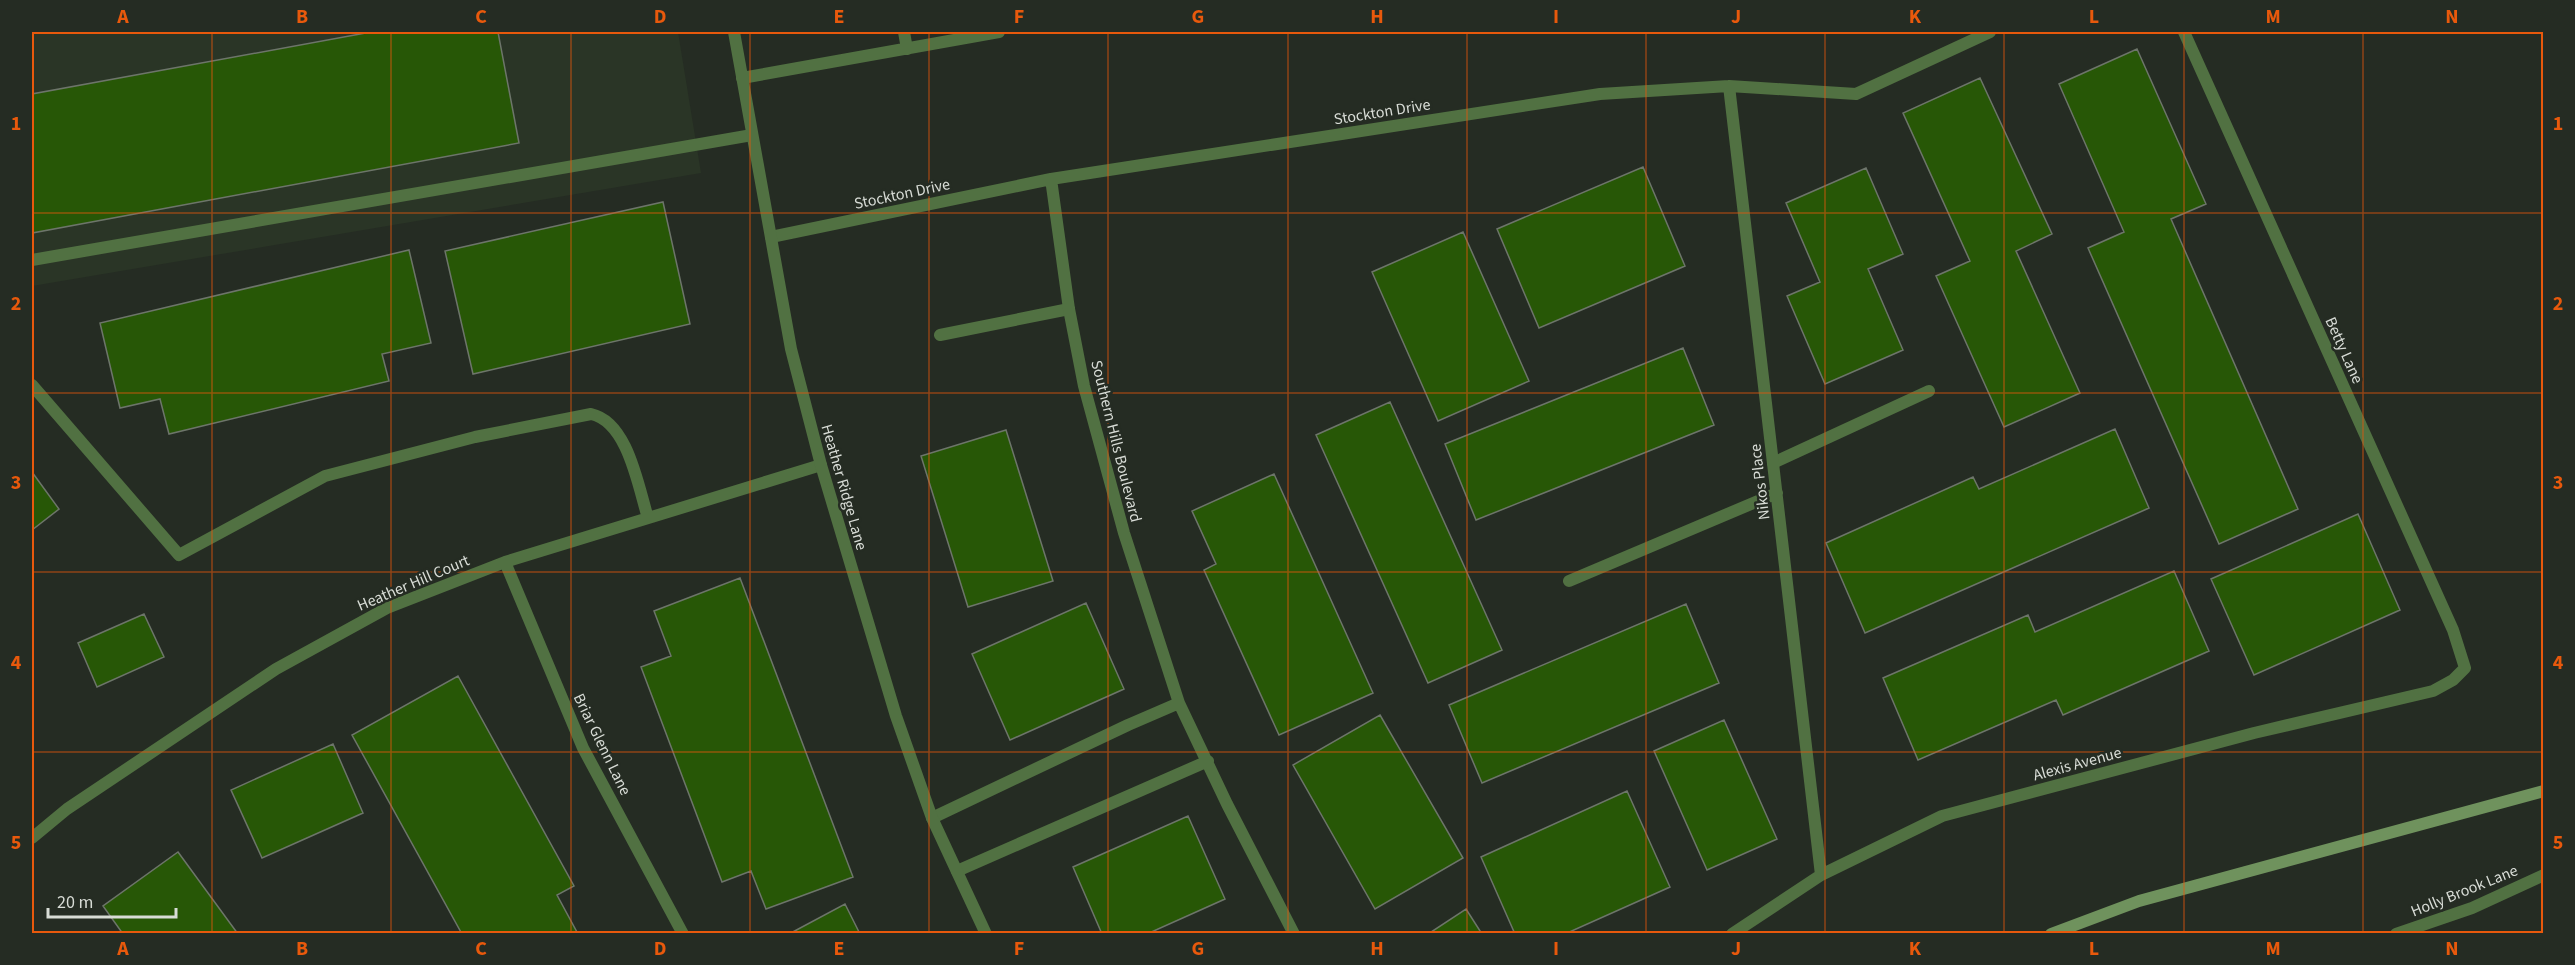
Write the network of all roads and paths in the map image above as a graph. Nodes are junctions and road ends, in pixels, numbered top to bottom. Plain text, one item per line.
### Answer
1 (734, 32) edge
2 (904, 32) edge
3 (999, 32) edge
4 (1990, 32) edge
5 (2184, 32) edge
6 (907, 49) junction
7 (742, 78) junction
8 (1729, 86) junction
9 (752, 135) junction
10 (1051, 179) junction
11 (771, 237) junction
12 (32, 260) edge
13 (1069, 309) junction
14 (940, 335) dead end
15 (32, 385) edge
16 (1929, 391) dead end
17 (1773, 463) junction
18 (821, 465) junction
19 (1777, 493) junction
20 (648, 518) junction
21 (505, 562) junction
22 (1569, 581) dead end
23 (2453, 680) joint
24 (1179, 704) junction
25 (1208, 761) junction
26 (932, 818) junction
27 (32, 838) edge
28 (957, 871) junction
29 (1821, 875) junction
30 (2544, 875) edge
31 (683, 933) edge
32 (986, 933) edge
33 (1294, 933) edge
34 (1732, 933) edge
35 (2396, 933) edge

1 - 7 street, Heather Ridge Lane
2 - 6 street
3 - 6 street
4 - 8 street, Stockton Drive
5 - 23 street, Betty Lane
6 - 7 street
7 - 9 street, Heather Ridge Lane
8 - 10 street, Stockton Drive
8 - 17 street, Nikos Place
9 - 11 street, Heather Ridge Lane
9 - 12 street
10 - 11 street, Stockton Drive
10 - 13 street, Southern Hills Boulevard
11 - 18 street, Heather Ridge Lane
13 - 14 street
13 - 24 street, Southern Hills Boulevard
15 - 20 street
16 - 17 street
17 - 19 street, Nikos Place
18 - 20 street, Heather Hill Court
18 - 26 street, Heather Ridge Lane
19 - 22 street
19 - 29 street, Nikos Place
20 - 21 street, Heather Hill Court
21 - 27 street, Heather Hill Court
21 - 31 street, Briar Glenn Lane
23 - 29 street, Alexis Avenue
24 - 25 street, Southern Hills Boulevard
24 - 26 street
25 - 28 street
25 - 33 street, Southern Hills Boulevard
26 - 28 street, Heather Ridge Lane
28 - 32 street, Heather Ridge Lane
29 - 34 street, Alexis Avenue
30 - 35 street, Holly Brook Lane

